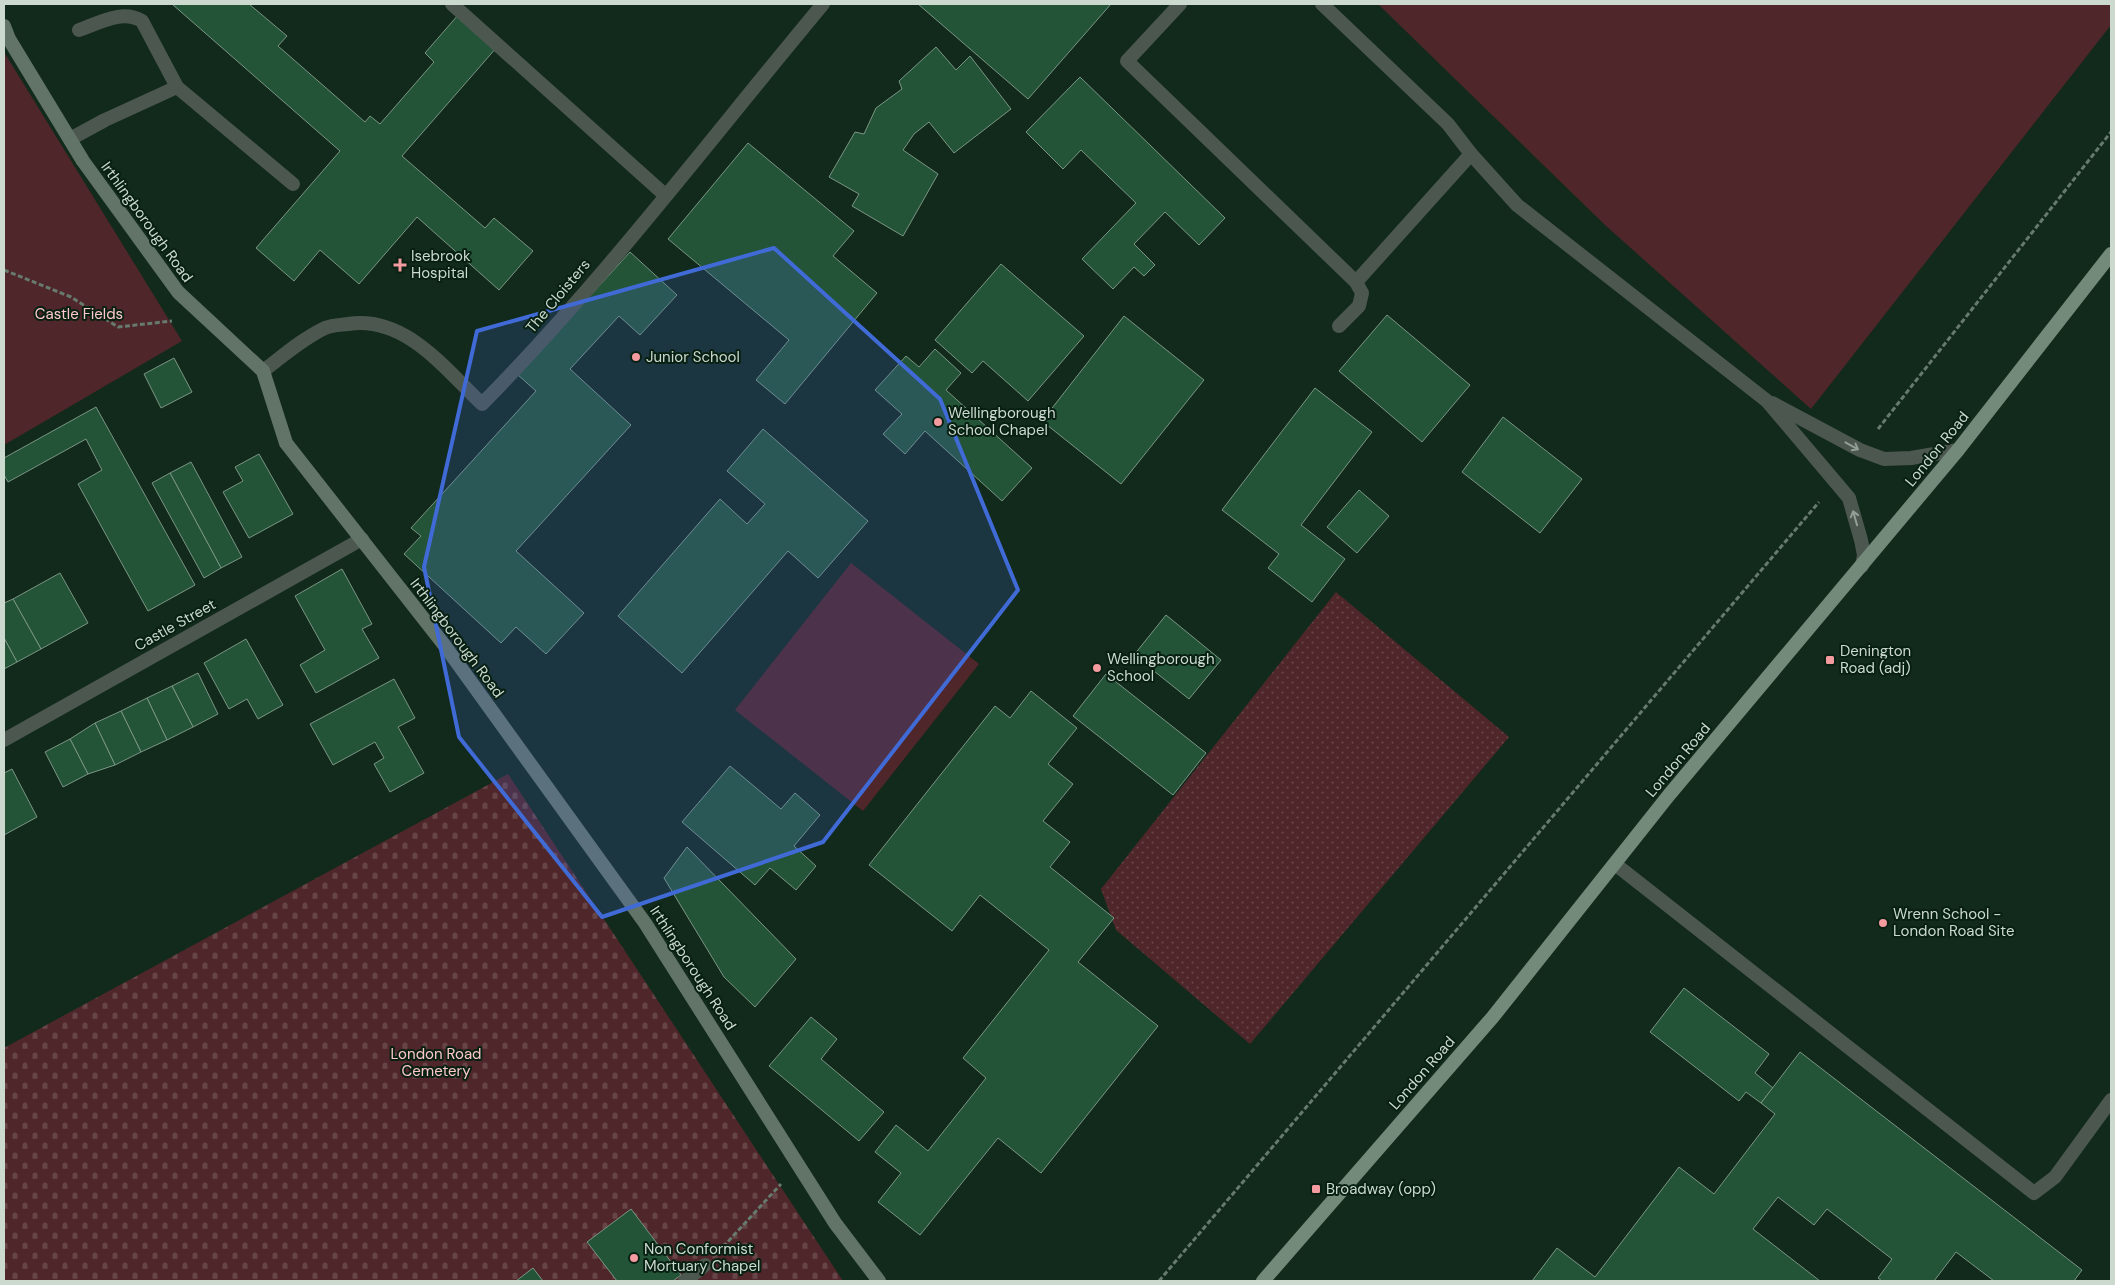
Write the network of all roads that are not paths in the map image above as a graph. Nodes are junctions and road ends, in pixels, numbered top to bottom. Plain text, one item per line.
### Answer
1 (452, 4) edge
2 (823, 4) edge
3 (1180, 4) edge
4 (1322, 4) edge
5 (4, 26) edge
6 (79, 30) dead end
7 (177, 87) junction
8 (70, 139) junction
9 (1471, 154) junction
10 (293, 184) dead end
11 (665, 195) junction
12 (2111, 254) edge
13 (1356, 282) junction
14 (1340, 326) dead end
15 (263, 371) junction
16 (1767, 401) junction
17 (1958, 450) junction
18 (362, 539) junction
19 (1862, 566) junction
20 (4, 740) edge
21 (1615, 864) junction
22 (2111, 1100) edge
23 (705, 1266) road end
24 (685, 1281) edge
25 (879, 1281) edge
26 (1263, 1281) edge

1 - 11 street
2 - 11 street, The Cloisters
3 - 13 street
4 - 9 street
5 - 8 main road, Irthlingborough Road
6 - 7 street
7 - 8 street
7 - 10 street
8 - 15 main road, Irthlingborough Road
9 - 13 street
9 - 16 street
11 - 15 street, The Cloisters
12 - 17 main road, London Road
13 - 14 street
15 - 18 main road, Irthlingborough Road
16 -> 17 street
19 -> 16 street
17 - 19 main road, London Road
18 - 20 street, Castle Street
18 - 25 main road, Irthlingborough Road
19 - 21 main road, London Road
21 - 22 street
21 - 26 main road, London Road
23 - 24 street

